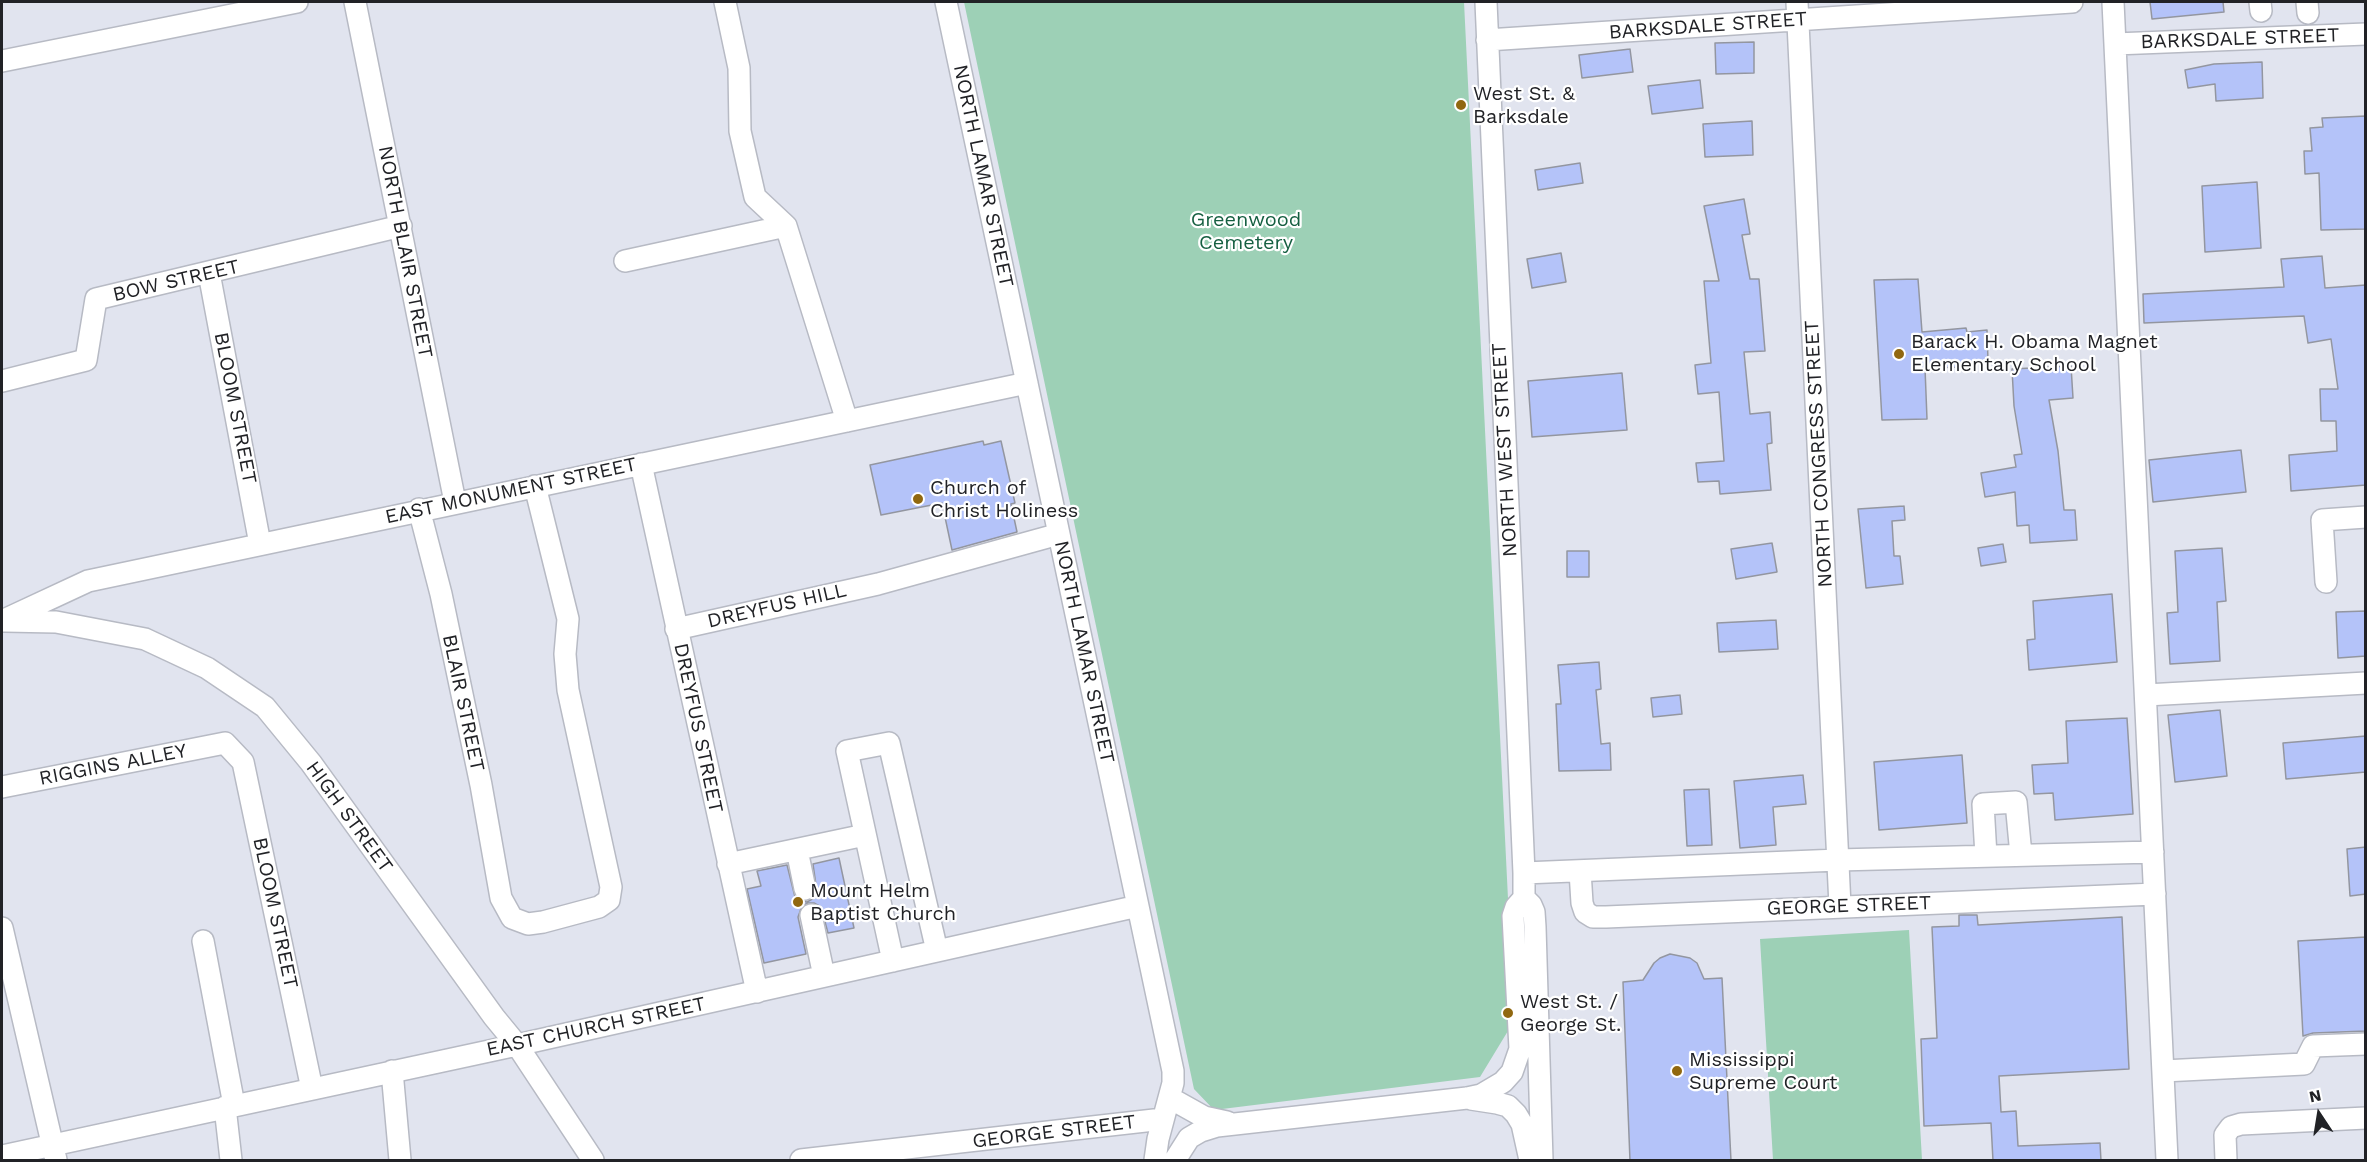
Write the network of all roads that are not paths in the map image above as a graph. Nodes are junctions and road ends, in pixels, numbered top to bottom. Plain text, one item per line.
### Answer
1 (297, 2) edge
2 (355, 2) edge
3 (725, 2) edge
4 (946, 2) edge
5 (1486, 2) edge
6 (2072, 2) edge
7 (2113, 2) edge
8 (1798, 11) edge
9 (2366, 34) edge
10 (1487, 40) junction
11 (2115, 44) junction
12 (2, 61) edge
13 (401, 226) junction
14 (786, 226) junction
15 (625, 261) dead end
16 (209, 273) junction
17 (2, 381) edge
18 (1027, 382) junction
19 (847, 421) junction
20 (641, 464) junction
21 (535, 486) junction
22 (455, 502) junction
23 (419, 509) junction
24 (2366, 518) edge
25 (1059, 534) junction
26 (260, 544) junction
27 (2326, 582) dead end
28 (2, 621) edge
29 (676, 629) junction
30 (2366, 683) edge
31 (2146, 695) junction
32 (225, 743) joint
33 (2, 787) edge
34 (866, 835) junction
35 (797, 850) junction
36 (2153, 852) junction
37 (2021, 855) junction
38 (1986, 856) junction
39 (1838, 860) junction
40 (728, 864) junction
41 (1580, 870) junction
42 (1524, 873) junction
43 (805, 889) dead end
44 (2155, 894) junction
45 (1524, 898) junction
46 (1138, 906) junction
47 (1840, 906) junction
48 (811, 915) dead end
49 (2, 928) edge
50 (203, 941) dead end
51 (938, 951) junction
52 (893, 961) junction
53 (824, 976) junction
54 (757, 992) junction
55 (2366, 1044) edge
56 (517, 1045) junction
57 (392, 1071) junction
58 (2163, 1071) junction
59 (312, 1089) junction
60 (1170, 1098) junction
61 (1467, 1098) junction
62 (230, 1106) junction
63 (2366, 1118) edge
64 (1163, 1119) junction
65 (1237, 1123) junction
66 (55, 1153) edge
67 (2, 1156) edge
68 (231, 1161) edge
69 (400, 1161) edge
70 (593, 1161) edge
71 (801, 1161) edge
72 (1155, 1161) edge
73 (1175, 1161) edge
74 (1530, 1161) edge
75 (1542, 1161) edge
76 (2168, 1161) edge
77 (2226, 1161) edge

1 - 12 street
2 - 13 street, NORTH BLAIR STREET
3 - 14 street
4 - 18 street, NORTH LAMAR STREET
5 - 10 street, NORTH WEST STREET
6 - 8 street, BARKSDALE STREET
7 - 11 street
8 - 10 street, BARKSDALE STREET
8 - 39 street, NORTH CONGRESS STREET
9 - 11 street, BARKSDALE STREET
10 - 42 street, NORTH WEST STREET
11 - 31 street
13 - 16 street, BOW STREET
13 - 22 street, NORTH BLAIR STREET
14 - 15 street
14 - 19 street
16 - 17 street, BOW STREET
16 - 26 street, BLOOM STREET
18 - 19 street, EAST MONUMENT STREET
18 - 25 street, NORTH LAMAR STREET
19 - 20 street, EAST MONUMENT STREET
20 - 21 street, EAST MONUMENT STREET
20 - 29 street, DREYFUS STREET
21 - 22 street, EAST MONUMENT STREET
21 - 23 street, BLAIR STREET
22 - 23 street, EAST MONUMENT STREET
23 - 26 street, EAST MONUMENT STREET
24 - 27 street
25 - 29 street, DREYFUS HILL
25 - 46 street, NORTH LAMAR STREET
26 - 28 street, EAST MONUMENT STREET
28 - 56 street, HIGH STREET
29 - 40 street, DREYFUS STREET
30 - 31 street
31 - 36 street
32 - 33 street, RIGGINS ALLEY
32 - 59 street, BLOOM STREET
34 - 35 street
34 - 51 street
34 - 52 street
35 - 40 street
35 - 43 street
36 - 37 street
36 - 44 street
37 - 38 street
37 - 38 street
38 - 39 street
39 - 41 street
39 - 47 street, NORTH CONGRESS STREET
40 - 54 street, DREYFUS STREET
41 - 42 street
41 - 47 street, GEORGE STREET
42 - 45 street, NORTH WEST STREET
44 - 47 street, GEORGE STREET
44 - 58 street
45 - 61 street, NORTH WEST STREET
45 - 75 street, NORTH WEST STREET
46 - 51 street, EAST CHURCH STREET
46 - 60 street, NORTH LAMAR STREET
48 - 53 street
49 - 66 street
50 - 62 street
51 - 52 street, EAST CHURCH STREET
52 - 53 street, EAST CHURCH STREET
53 - 54 street, EAST CHURCH STREET
54 - 56 street, EAST CHURCH STREET
55 - 58 street
56 - 57 street, EAST CHURCH STREET
56 - 70 street, HIGH STREET
57 - 59 street, EAST CHURCH STREET
57 - 69 street
58 - 76 street
59 - 62 street, EAST CHURCH STREET
60 - 64 street, NORTH LAMAR STREET
60 - 65 street
61 - 65 street
61 - 74 street
62 - 66 street, EAST CHURCH STREET
62 - 68 street
63 - 77 street
64 - 71 street, GEORGE STREET
64 - 72 street, NORTH LAMAR STREET
65 - 73 street
66 - 67 street, EAST CHURCH STREET

